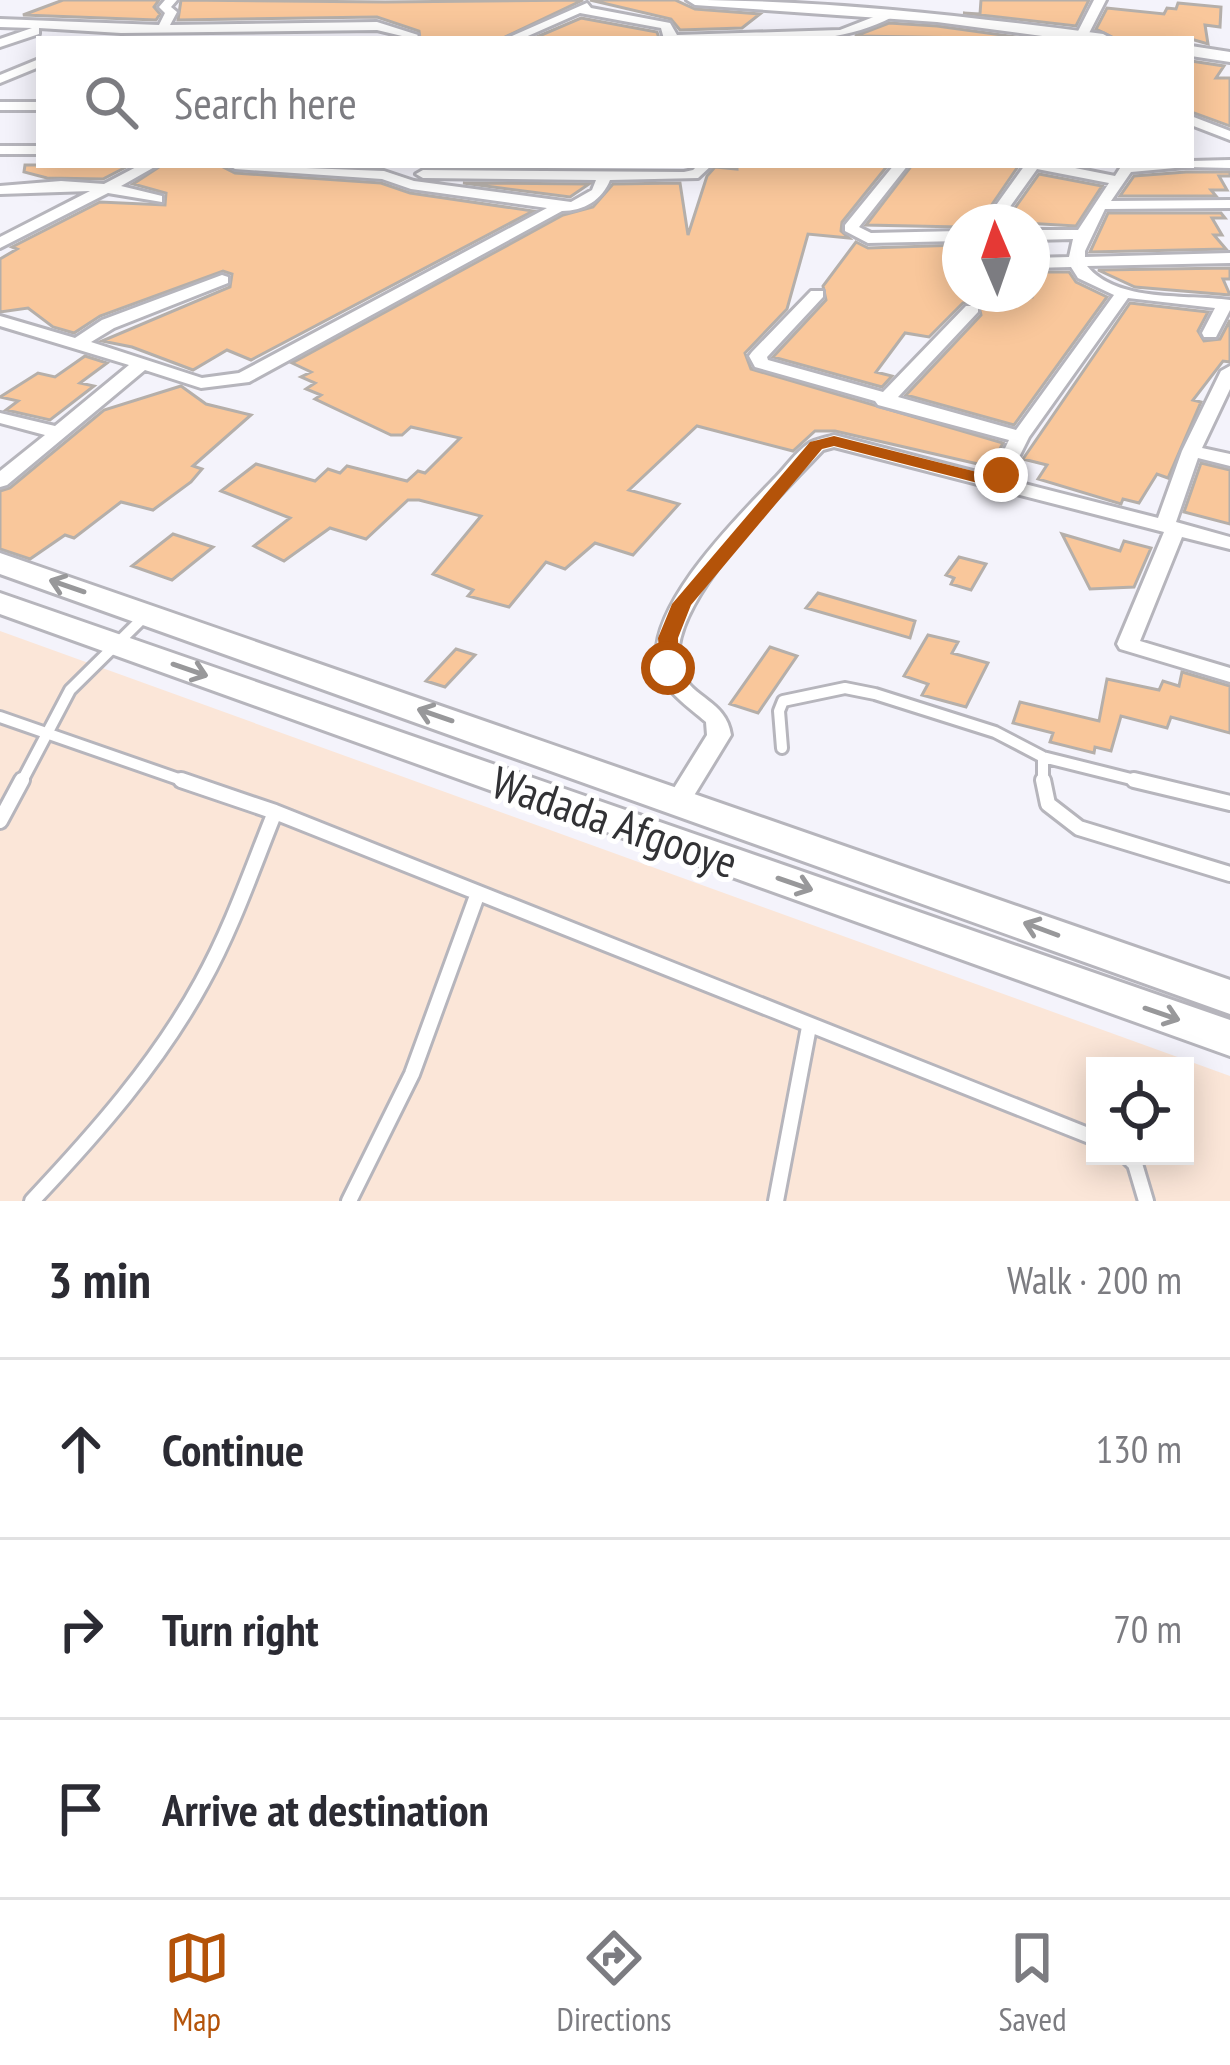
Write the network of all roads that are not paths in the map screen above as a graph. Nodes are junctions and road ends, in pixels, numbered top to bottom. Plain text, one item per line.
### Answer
1 (606, 0) edge
2 (695, 0) edge
3 (1100, 0) edge
4 (171, 1) edge
5 (578, 9) junction
6 (893, 13) junction
7 (0, 23) edge
8 (46, 25) junction
9 (163, 28) junction
10 (121, 29) junction
11 (106, 36) edge
12 (410, 36) edge
13 (518, 36) edge
14 (670, 36) edge
15 (852, 36) edge
16 (1073, 36) edge
17 (1090, 36) edge
18 (0, 43) edge
19 (1194, 51) edge
20 (1230, 57) edge
21 (36, 64) edge
22 (0, 79) edge
23 (0, 106) edge
24 (36, 106) edge
25 (1194, 121) edge
26 (1230, 136) edge
27 (0, 150) edge
28 (36, 150) edge
29 (1194, 164) edge
30 (1230, 164) edge
31 (145, 168) edge
32 (316, 168) edge
33 (703, 168) edge
34 (898, 168) edge
35 (1034, 168) edge
36 (1080, 168) edge
37 (1125, 171) edge
38 (384, 175) junction
39 (604, 178) junction
40 (106, 186) junction
41 (0, 190) edge
42 (158, 199) dead end
43 (1005, 204) edge
44 (1230, 204) edge
45 (1104, 205) junction
46 (574, 207) junction
47 (1084, 234) junction
48 (1050, 235) edge
49 (942, 236) edge
50 (0, 243) edge
51 (1230, 258) edge
52 (1076, 261) junction
53 (1050, 262) edge
54 (222, 280) dead end
55 (1124, 293) junction
56 (818, 294) dead end
57 (1228, 299) edge
58 (969, 312) edge
59 (0, 321) edge
60 (1210, 333) dead end
61 (75, 344) junction
62 (142, 362) junction
63 (1227, 381) edge
64 (884, 401) junction
65 (0, 418) edge
66 (60, 433) junction
67 (1020, 436) junction
68 (1191, 451) junction
69 (1230, 460) edge
70 (0, 481) edge
71 (1005, 485) junction
72 (1170, 526) junction
73 (1230, 542) edge
74 (0, 563) edge
75 (0, 603) edge
76 (147, 614) junction
77 (119, 645) junction
78 (1230, 675) edge
79 (0, 716) edge
80 (44, 734) junction
81 (782, 748) dead end
82 (1043, 758) junction
83 (678, 800) junction
84 (1230, 803) edge
85 (275, 812) junction
86 (0, 821) edge
87 (1230, 874) edge
88 (478, 893) junction
89 (1230, 997) edge
90 (809, 1027) junction
91 (1230, 1038) edge
92 (1086, 1135) edge
93 (1135, 1165) edge
94 (32, 1201) edge
95 (349, 1201) edge
96 (776, 1201) edge
97 (1146, 1201) edge

1 - 5 street
2 - 6 main road
3 - 17 street
4 - 9 street
5 - 13 street
5 - 14 street
6 - 15 street
6 - 16 main road
7 - 8 street
8 - 10 street
8 - 18 street
9 - 10 street
9 - 12 street
10 - 11 street
19 - 20 main road
21 - 22 street
23 - 24 street
25 - 26 street
27 - 28 street
29 - 30 street
31 - 40 street
32 - 38 street
33 - 39 street
34 - 49 street
35 - 43 street
36 - 37 street
37 - 45 street
38 - 39 street
38 - 46 street
39 - 46 street
40 - 41 street
40 - 42 street
40 - 50 street
44 - 45 street
45 - 47 street
46 - 62 street
47 - 48 street
47 - 52 street
51 - 52 street
52 - 53 street
52 - 55 street
54 - 61 street
55 - 57 street
55 - 67 street
56 - 64 street
57 - 60 street
58 - 64 street
59 - 61 street
61 - 62 street
62 - 66 street
63 - 68 street
64 - 67 street
65 - 66 street
66 - 70 street
67 - 71 street
68 - 69 street
68 - 72 street
71 - 72 street
71 - 83 street
72 - 73 street
72 - 78 street
76 -> 74 highway, Wadada Afgooye
75 - 77 highway, Wadada Afgooye
76 - 77 lane
83 -> 76 highway, Wadada Afgooye
77 - 80 lane
77 -> 91 highway, Wadada Afgooye
79 - 80 lane
80 - 85 lane
80 - 86 lane
81 - 82 lane
82 - 84 lane
82 - 87 lane
89 -> 83 highway, Wadada Afgooye
85 - 88 lane
85 - 94 lane
88 - 90 lane
88 - 95 lane
90 - 92 lane
90 - 96 lane
93 - 97 lane

